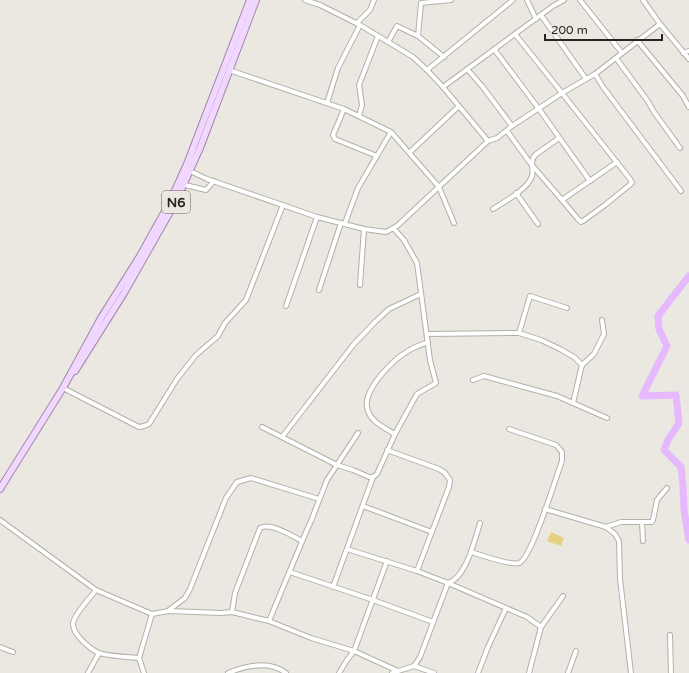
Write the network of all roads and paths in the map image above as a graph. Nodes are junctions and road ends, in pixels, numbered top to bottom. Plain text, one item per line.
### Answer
1 (250, 0) edge
2 (256, 0) edge
3 (305, 0) edge
4 (374, 0) edge
5 (451, 0) edge
6 (513, 0) edge
7 (527, 0) edge
8 (564, 0) edge
9 (580, 0) edge
10 (643, 0) edge
11 (421, 1) edge
12 (541, 15) junction
13 (536, 19) junction
14 (358, 24) junction
15 (660, 24) junction
16 (515, 34) junction
17 (378, 36) junction
18 (418, 36) junction
19 (637, 40) junction
20 (388, 42) junction
21 (494, 49) junction
22 (689, 51) edge
23 (622, 53) junction
24 (683, 53) junction
25 (444, 57) junction
26 (616, 58) junction
27 (689, 59) edge
28 (467, 69) junction
29 (229, 70) junction
30 (427, 70) junction
31 (595, 74) junction
32 (586, 79) junction
33 (443, 86) junction
34 (562, 93) junction
35 (327, 103) junction
36 (459, 106) junction
37 (689, 107) edge
38 (344, 109) junction
39 (540, 109) junction
40 (359, 116) junction
41 (512, 126) junction
42 (506, 131) junction
43 (392, 132) junction
44 (559, 138) junction
45 (488, 141) junction
46 (680, 148) dead end
47 (410, 152) junction
48 (377, 156) junction
49 (617, 162) junction
50 (531, 164) junction
51 (190, 171) junction
52 (214, 181) junction
53 (590, 181) junction
54 (181, 185) junction
55 (439, 187) junction
56 (681, 191) dead end
57 (516, 194) junction
58 (562, 200) junction
59 (283, 205) junction
60 (493, 209) dead end
61 (317, 217) junction
62 (343, 223) junction
63 (454, 223) dead end
64 (538, 224) dead end
65 (364, 229) junction
66 (394, 229) junction
67 (360, 285) dead end
68 (319, 290) dead end
69 (421, 294) junction
70 (286, 306) dead end
71 (567, 308) dead end
72 (602, 320) dead end
73 (519, 333) junction
74 (428, 334) junction
75 (428, 342) junction
76 (582, 365) junction
77 (473, 380) dead end
78 (63, 388) junction
79 (573, 402) junction
80 (607, 418) dead end
81 (262, 427) dead end
82 (509, 429) dead end
83 (358, 433) dead end
84 (395, 434) junction
85 (282, 437) junction
86 (387, 450) junction
87 (337, 464) junction
88 (373, 477) junction
89 (667, 488) dead end
90 (0, 489) edge
91 (319, 499) junction
92 (363, 506) junction
93 (545, 509) junction
94 (0, 520) edge
95 (642, 522) junction
96 (480, 523) dead end
97 (606, 527) junction
98 (432, 532) junction
99 (302, 541) junction
100 (643, 541) dead end
101 (347, 549) junction
102 (471, 552) junction
103 (387, 562) junction
104 (417, 571) junction
105 (290, 572) junction
106 (448, 583) junction
107 (333, 586) junction
108 (96, 590) junction
109 (564, 596) dead end
110 (373, 600) junction
111 (506, 608) junction
112 (169, 610) junction
113 (232, 612) junction
114 (152, 614) junction
115 (269, 622) junction
116 (433, 622) junction
117 (541, 627) junction
118 (670, 635) dead end
119 (0, 648) edge
120 (354, 651) junction
121 (576, 651) dead end
122 (13, 652) dead end
123 (99, 653) junction
124 (139, 658) junction
125 (414, 666) junction
126 (398, 671) junction
127 (88, 673) edge
128 (144, 673) edge
129 (228, 673) edge
130 (286, 673) edge
131 (339, 673) edge
132 (392, 673) edge
133 (434, 673) edge
134 (478, 673) edge
135 (529, 673) edge
136 (568, 673) edge
137 (631, 673) edge
138 (671, 673) edge

1 - 54 main road, N6
2 - 29 main road, N6
3 - 14 street
4 - 14 street
5 - 11 street
6 - 25 street
7 - 13 street
8 - 12 street
9 - 23 street
10 - 15 street
11 - 18 street
12 - 13 street
12 - 32 street
13 - 16 street
14 - 17 street
14 - 35 street
15 - 19 street
15 - 24 street
16 - 21 street
16 - 34 street
17 - 20 street
17 - 40 street
18 - 20 street
18 - 25 street
19 - 23 street
19 - 37 street
20 - 30 street
21 - 28 street
21 - 39 street
22 - 24 street
23 - 26 street
24 - 27 street
25 - 30 street
26 - 31 street
26 - 46 street
28 - 33 street
28 - 41 street
29 - 35 street
29 - 51 main road, N6
30 - 33 street
31 - 32 street
31 - 56 street
32 - 34 street
33 - 36 street
34 - 39 street
34 - 49 street
35 - 38 street
36 - 45 street
36 - 47 street
38 - 40 street
38 - 48 street
39 - 41 street
39 - 44 street
40 - 43 street
41 - 42 street
42 - 45 street
42 - 50 street
43 - 47 street
43 - 48 street
44 - 50 street
44 - 53 street
45 - 55 street
47 - 55 street
48 - 62 street
49 - 53 street
49 - 58 street
50 - 57 street
50 - 58 street
51 - 52 street
51 - 54 main road, N6
52 - 54 street
52 - 59 street
53 - 58 street
54 - 78 main road, N6
55 - 63 street
55 - 66 street
57 - 60 street
57 - 64 street
59 - 61 street
59 - 78 street
61 - 62 street
61 - 70 street
62 - 65 street
62 - 68 street
65 - 66 street
65 - 67 street
66 - 69 street
69 - 74 street
69 - 85 street
71 - 73 street
72 - 76 street
73 - 74 street
73 - 76 street
74 - 75 street
75 - 84 street
75 - 84 street
76 - 79 street
77 - 79 street
78 - 90 main road, N6
79 - 80 street
81 - 85 street
82 - 93 street
83 - 87 street
84 - 86 street
85 - 87 street
86 - 88 street
86 - 98 street
87 - 88 street
87 - 91 street
88 - 92 street
89 - 95 street
91 - 99 street
91 - 112 street
92 - 98 street
92 - 101 street
93 - 97 street
93 - 102 street
94 - 108 street
95 - 97 street
95 - 100 street
96 - 102 street
97 - 137 street
98 - 104 street
99 - 105 street
99 - 113 street
101 - 103 street
101 - 107 street
102 - 106 street
103 - 104 street
103 - 110 street
104 - 106 street
105 - 107 street
105 - 115 street
106 - 111 street
106 - 116 street
107 - 110 street
108 - 114 street
108 - 123 street
109 - 117 street
110 - 116 street
110 - 120 street
111 - 117 street
111 - 134 street
112 - 113 street
112 - 114 street
113 - 115 street
114 - 124 street
115 - 120 street
116 - 125 street
117 - 135 street
118 - 138 street
119 - 122 street
120 - 126 street
120 - 131 street
121 - 136 street
123 - 124 street
123 - 127 street
124 - 128 street
125 - 126 street
125 - 133 street
126 - 132 street
129 - 130 street

